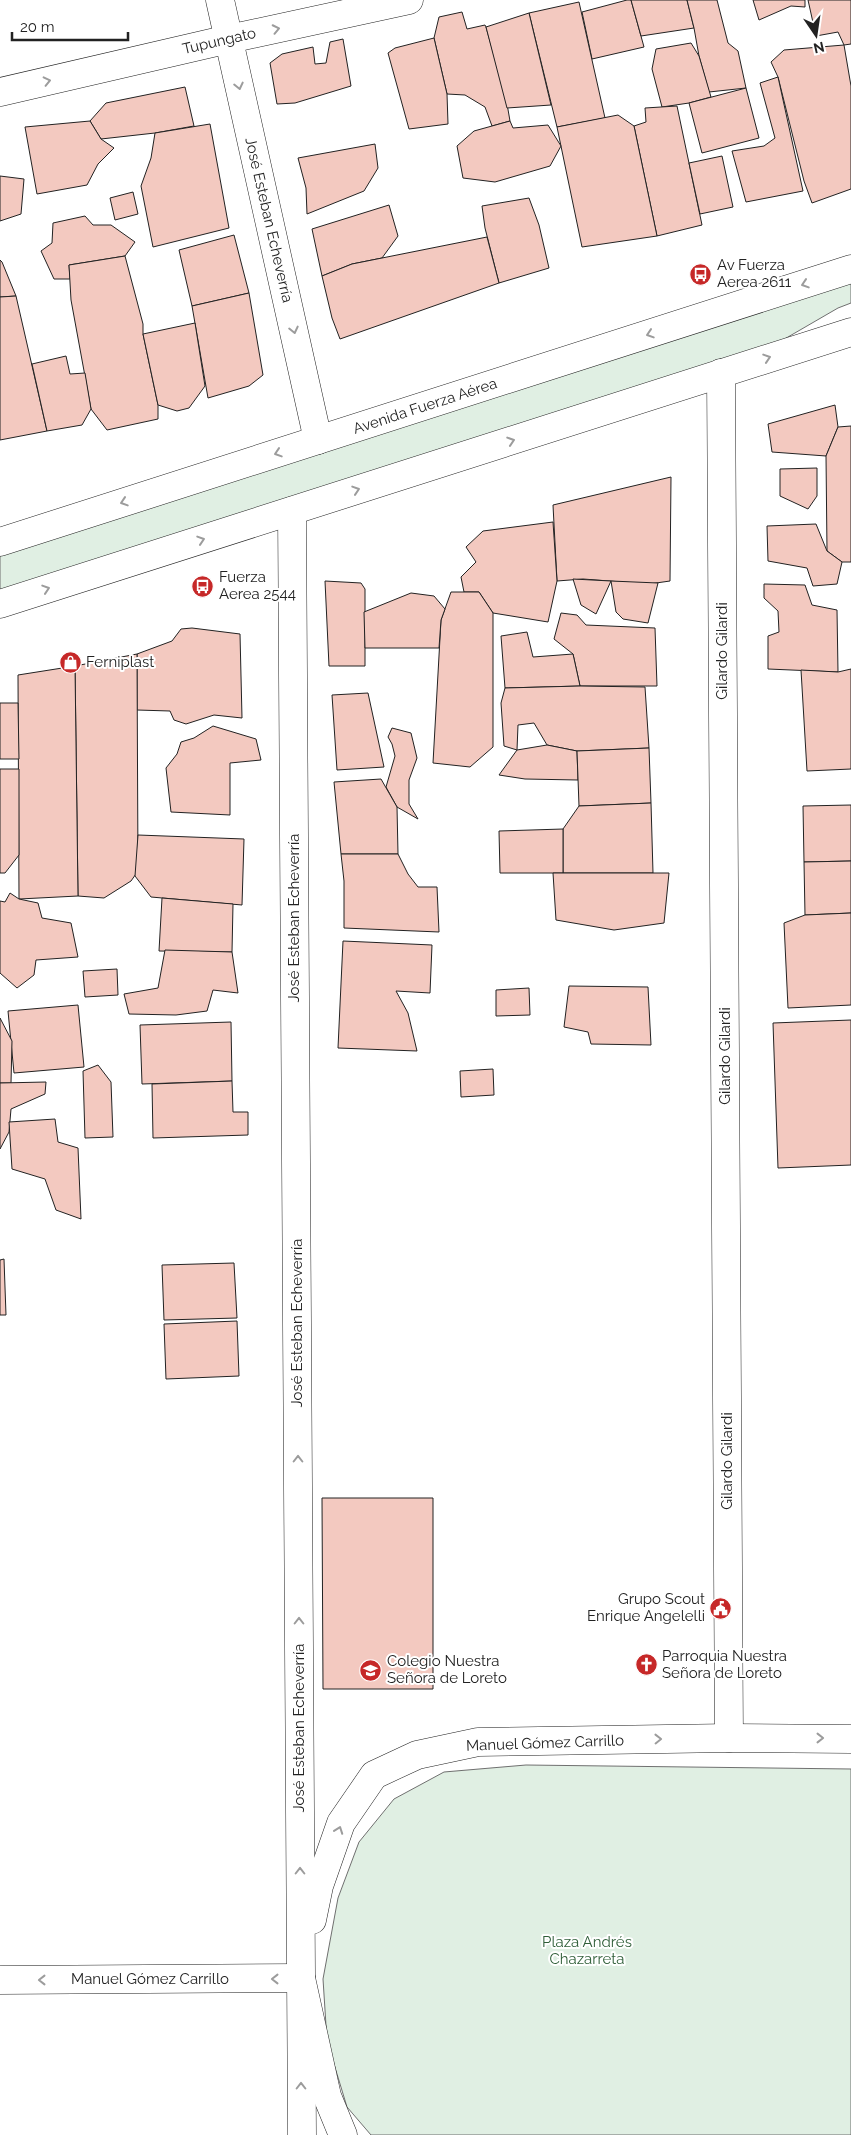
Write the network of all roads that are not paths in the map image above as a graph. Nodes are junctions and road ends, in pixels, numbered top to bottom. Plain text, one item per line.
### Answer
1 (220, 0) edge
2 (409, 0) edge
3 (229, 39) junction
4 (0, 92) edge
5 (851, 269) edge
6 (851, 332) edge
7 (721, 373) junction
8 (318, 440) junction
9 (292, 511) junction
10 (0, 542) edge
11 (0, 604) edge
12 (729, 1738) junction
13 (851, 1738) edge
14 (301, 1978) junction
15 (0, 1980) edge
16 (302, 2135) edge
17 (343, 2135) edge

1 - 3 street, José Esteban Echeverría
3 -> 2 street, Tupungato
4 -> 3 street, Tupungato
3 -> 8 street, José Esteban Echeverría
5 -> 8 street, Avenida Fuerza Aérea
7 -> 6 street
9 -> 7 street
7 - 12 street, Gilardo Gilardi
8 -> 10 street, Avenida Fuerza Aérea
11 -> 9 street
14 -> 9 street, José Esteban Echeverría
12 -> 13 street, Manuel Gómez Carrillo
14 -> 12 street, Manuel Gómez Carrillo
14 -> 15 street, Manuel Gómez Carrillo
16 -> 14 street, José Esteban Echeverría
14 - 17 street, Manuel Gómez Carrillo

